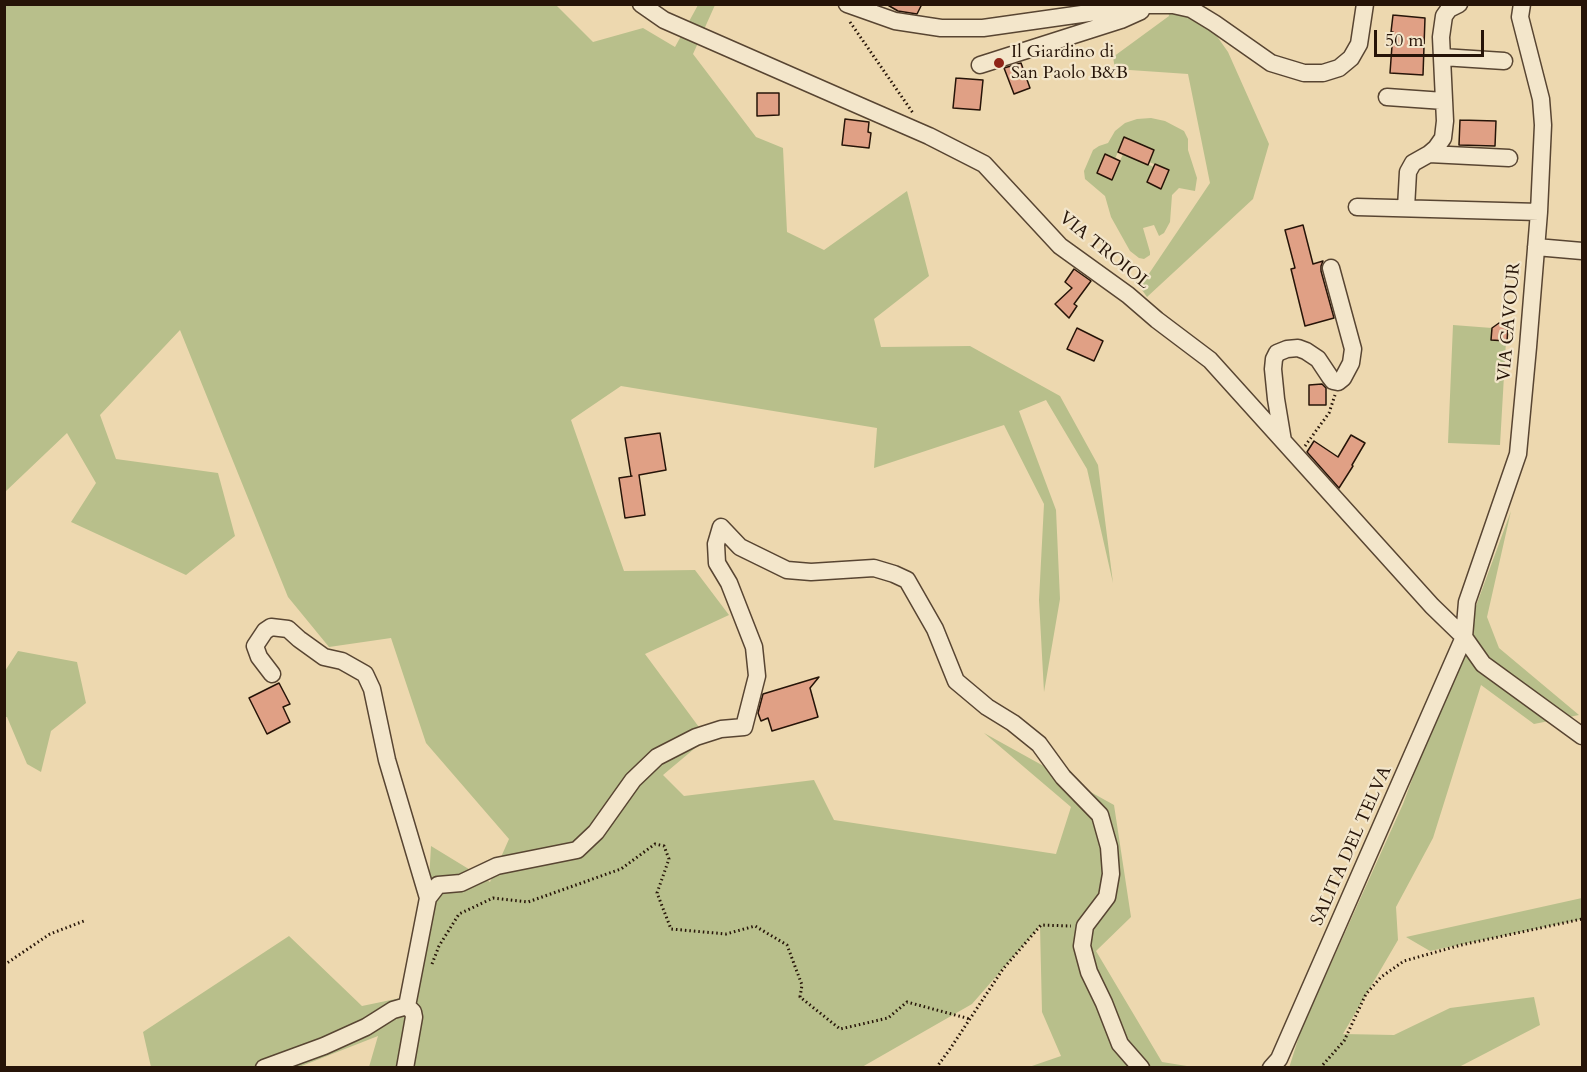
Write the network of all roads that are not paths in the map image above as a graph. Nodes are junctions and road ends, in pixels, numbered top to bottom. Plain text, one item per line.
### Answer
1 (641, 4) edge
2 (1365, 4) edge
3 (1460, 4) edge
4 (1522, 4) edge
5 (1145, 5) edge
6 (845, 9) edge
7 (1442, 57) junction
8 (1504, 61) dead end
9 (980, 65) dead end
10 (1387, 97) dead end
11 (1444, 101) junction
12 (1429, 154) junction
13 (1509, 158) dead end
14 (1357, 207) dead end
15 (1406, 208) junction
16 (1539, 212) junction
17 (1536, 247) junction
18 (1582, 250) edge
19 (1331, 268) dead end
20 (1284, 442) junction
21 (1464, 637) junction
22 (272, 674) dead end
23 (1582, 736) edge
24 (428, 898) junction
25 (407, 1006) junction
26 (264, 1068) edge
27 (405, 1068) edge
28 (1141, 1068) edge
29 (1271, 1068) edge

1 - 20 street, VIA TROIOL
2 - 5 street
3 - 7 street
4 - 16 street, VIA CAVOUR
5 - 6 street
5 - 9 street
7 - 8 street
7 - 11 street
10 - 11 street
11 - 12 street
12 - 13 street
12 - 15 street
14 - 15 street
15 - 16 street
16 - 17 street, VIA CAVOUR
17 - 18 street
17 - 21 street, VIA CAVOUR
19 - 20 street
20 - 21 street, VIA TROIOL
21 - 23 street, VIA TROIOL
21 - 29 street, SALITA DEL TELVA
22 - 24 street
24 - 25 street
24 - 28 street
25 - 26 street
25 - 27 street

